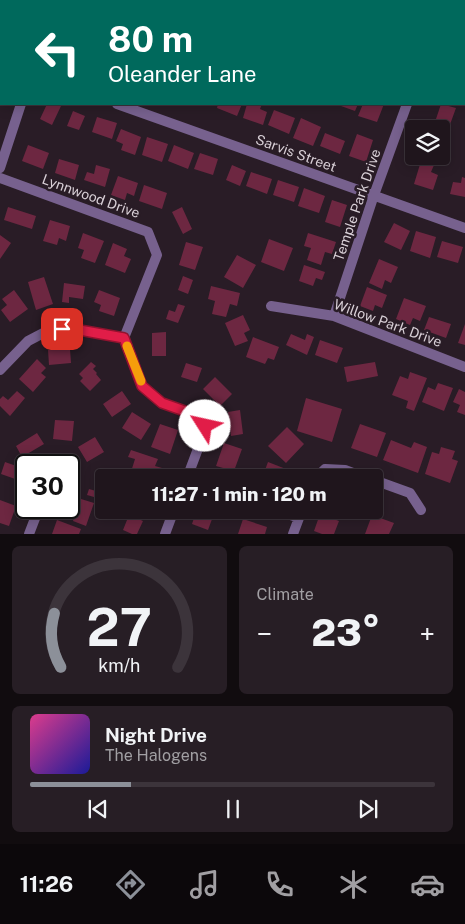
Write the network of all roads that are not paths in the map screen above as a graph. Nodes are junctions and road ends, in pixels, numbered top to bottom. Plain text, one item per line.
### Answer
1 (21, 105) edge
2 (120, 105) edge
3 (407, 105) edge
4 (0, 168) edge
5 (0, 178) edge
6 (374, 195) junction
7 (465, 228) edge
8 (271, 306) dead end
9 (334, 316) junction
10 (124, 338) junction
11 (465, 367) edge
12 (0, 370) edge
13 (193, 469) edge
14 (383, 483) edge
15 (421, 510) dead end
16 (35, 519) edge
17 (171, 519) edge
18 (298, 519) edge
19 (29, 534) edge
20 (165, 534) edge
21 (293, 534) edge

1 - 4 street
2 - 6 street, Sarvis Street
3 - 6 street, Temple Park Drive
5 - 10 street, Lynnwood Drive
6 - 7 street, Sarvis Street
6 - 9 street, Temple Park Drive
8 - 9 street, Willow Park Drive
9 - 11 street, Willow Park Drive
10 - 12 street
10 - 13 street
14 - 15 street
16 - 19 street
17 - 20 street
18 - 21 street

